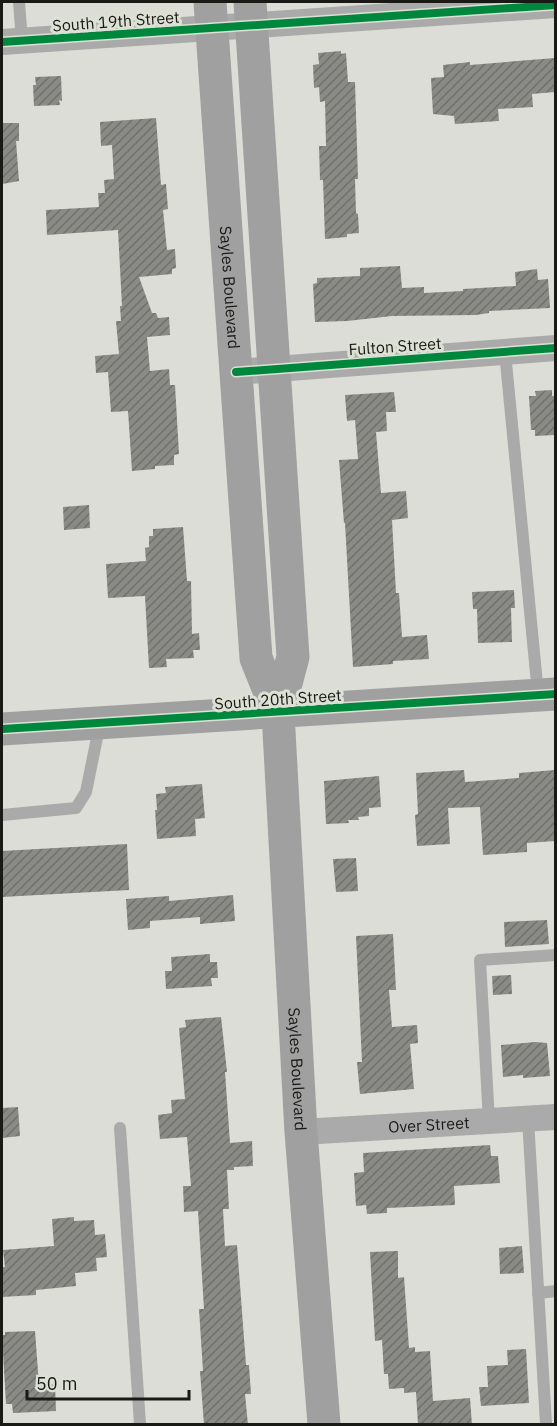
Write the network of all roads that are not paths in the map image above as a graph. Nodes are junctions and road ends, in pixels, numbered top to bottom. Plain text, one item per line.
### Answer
1 (19, 2) edge
2 (491, 5) edge
3 (555, 5) edge
4 (251, 14) edge
5 (211, 15) edge
6 (12, 42) edge
7 (555, 348) edge
8 (505, 352) junction
9 (274, 369) junction
10 (236, 372) junction
11 (547, 694) edge
12 (278, 713) junction
13 (100, 723) junction
14 (2, 729) edge
15 (2, 815) edge
16 (555, 955) edge
17 (555, 1117) edge
18 (528, 1119) junction
19 (489, 1121) junction
20 (120, 1128) dead end
21 (301, 1132) junction
22 (555, 1291) edge
23 (538, 1293) junction
24 (140, 1425) edge
25 (324, 1425) edge
26 (546, 1425) edge

1 - 6 lane
2 - 3 street, South 19th Street
2 - 4 street, South 19th Street
4 - 5 street, South 19th Street
4 - 9 main road, Sayles Boulevard
5 - 6 street, South 19th Street
5 - 10 main road, Sayles Boulevard
7 - 8 street, Fulton Street
8 - 9 street, Fulton Street
8 - 11 lane
9 - 10 street, Fulton Street
9 - 12 main road, Sayles Boulevard
10 - 12 main road, Sayles Boulevard
11 - 12 main road, South 20th Street
12 - 13 main road, South 20th Street
12 - 21 main road, Sayles Boulevard
13 - 14 main road, South 20th Street
13 - 15 lane
16 - 19 lane
17 - 18 street, Over Street
18 - 19 street, Over Street
18 - 23 lane
19 - 21 street, Over Street
20 - 24 lane
21 - 25 main road, Sayles Boulevard
22 - 23 lane
23 - 26 lane

